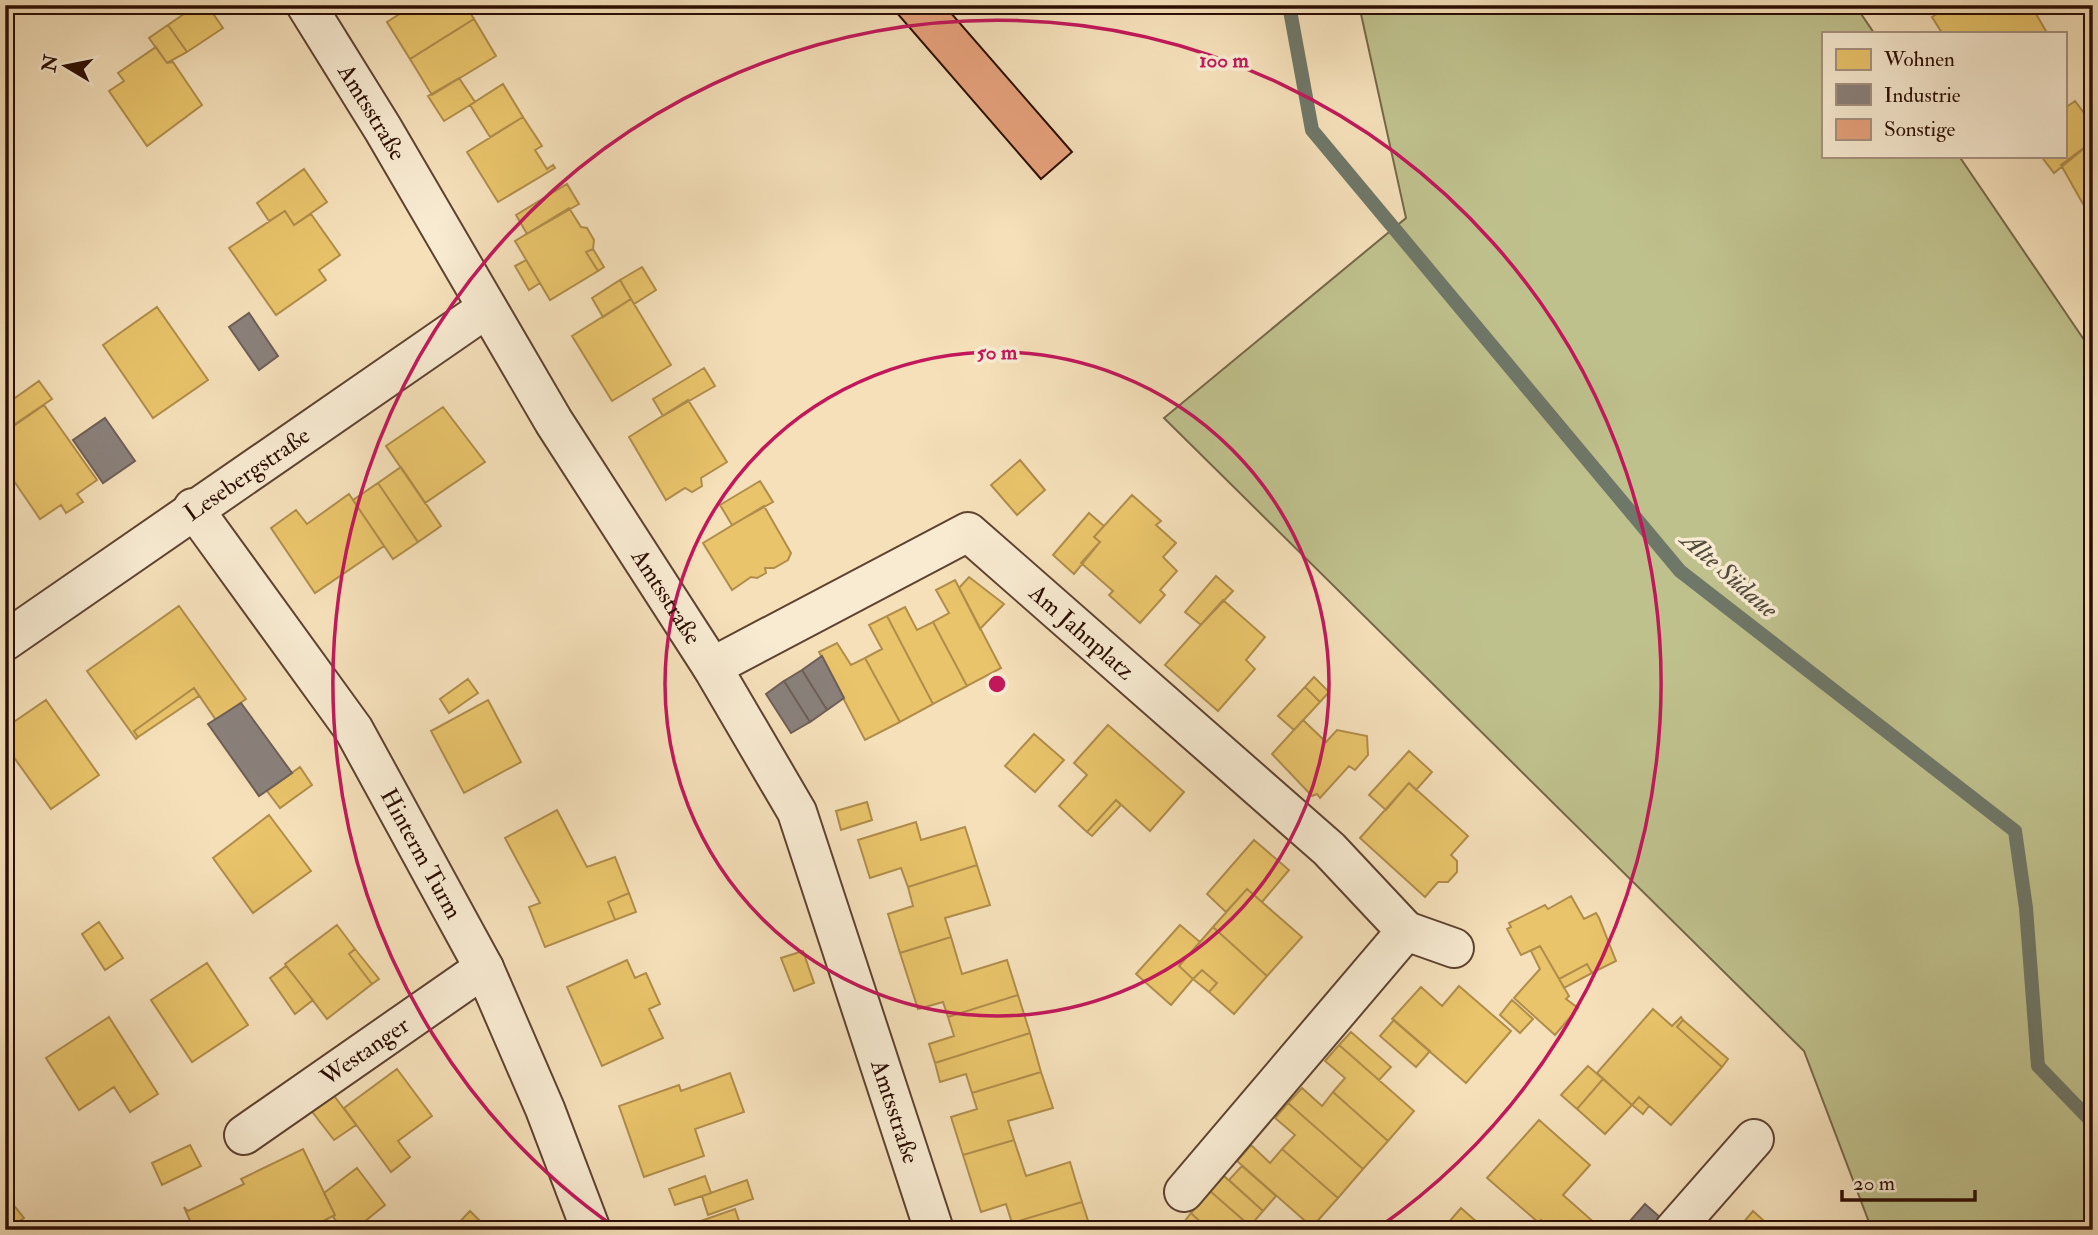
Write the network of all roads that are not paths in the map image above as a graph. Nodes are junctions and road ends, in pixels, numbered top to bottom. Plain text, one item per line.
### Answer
1 (306, 5) edge
2 (487, 307) junction
3 (193, 508) junction
4 (5, 641) edge
5 (712, 667) junction
6 (1406, 931) junction
7 (1454, 948) dead end
8 (484, 968) junction
9 (244, 1135) dead end
10 (1754, 1139) dead end
11 (1184, 1192) dead end
12 (590, 1230) edge
13 (933, 1230) edge
14 (1674, 1230) edge

1 - 2 street, Amtsstraße
2 - 3 street, Lesebergstraße
2 - 5 street, Amtsstraße
3 - 4 street, Lesebergstraße
3 - 8 street, Hinterm Turm
5 - 6 street, Am Jahnplatz
5 - 13 street, Amtsstraße
6 - 7 street, Am Jahnplatz
6 - 11 street
8 - 9 street, Westanger
8 - 12 street, Hinterm Turm
10 - 14 street

